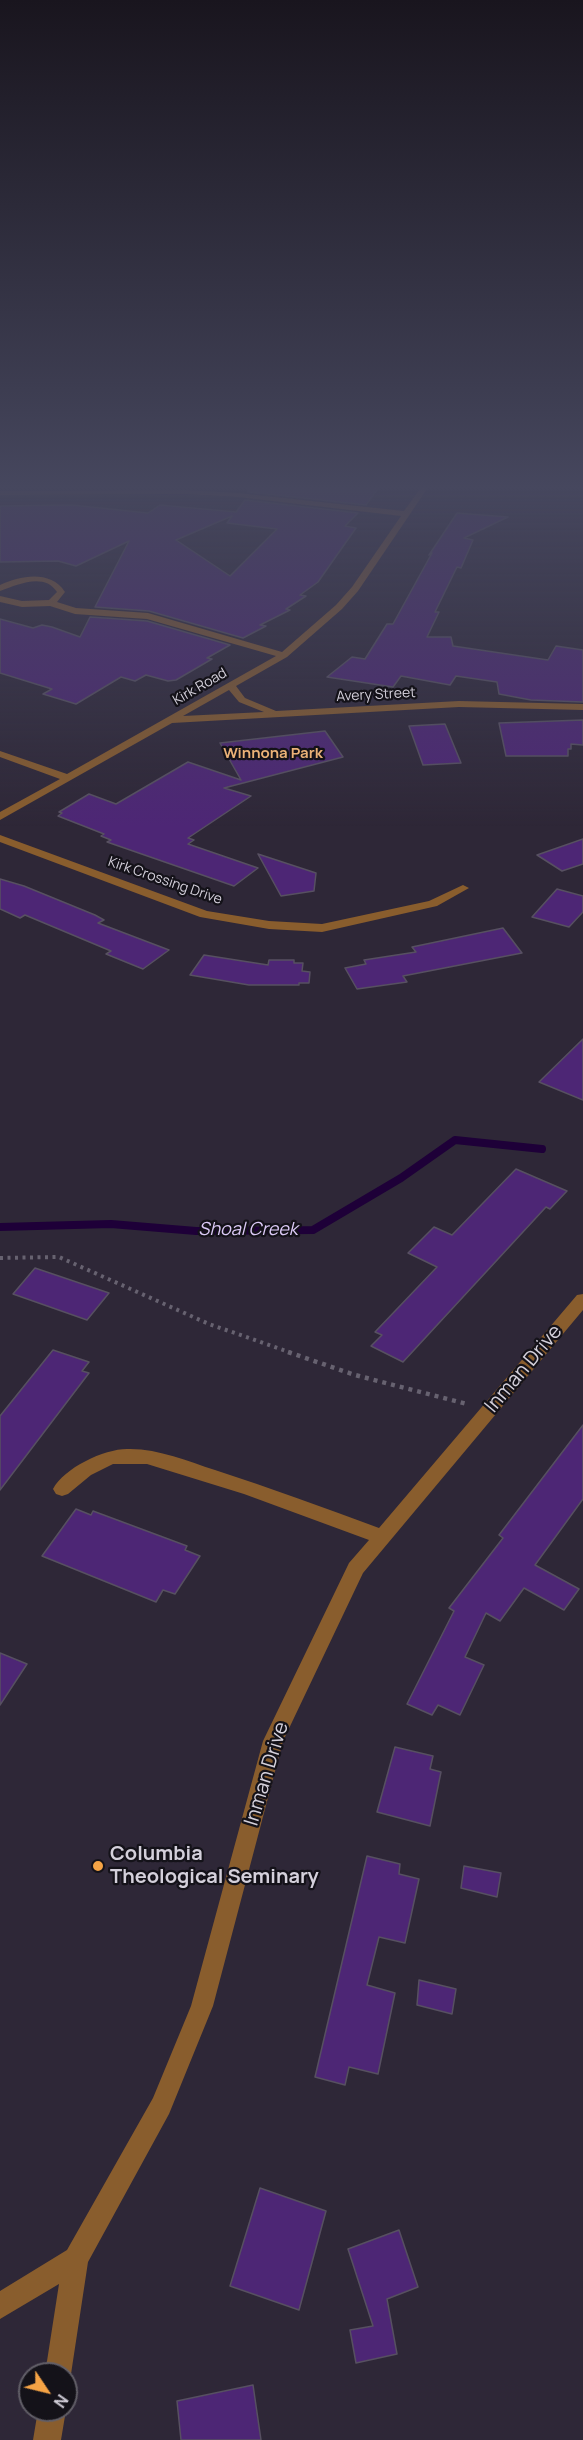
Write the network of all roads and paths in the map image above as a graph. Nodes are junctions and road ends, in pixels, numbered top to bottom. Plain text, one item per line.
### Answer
1 (4, 600) edge
2 (54, 600) edge
3 (345, 600) edge
4 (51, 603) junction
5 (284, 655) junction
6 (230, 685) junction
7 (583, 706) edge
8 (279, 714) junction
9 (171, 720) junction
10 (0, 754) edge
11 (68, 778) junction
12 (0, 817) edge
13 (0, 838) edge
14 (463, 888) dead end
15 (0, 1258) edge
16 (583, 1299) edge
17 (489, 1410) junction
18 (62, 1489) dead end
19 (382, 1537) junction
20 (76, 2259) junction
21 (0, 2306) edge
22 (59, 2362) edge
23 (50, 2422) edge
24 (47, 2440) edge

1 - 4 street
2 - 4 street
3 - 5 street, Kirk Road
4 - 5 street
5 - 6 street, Kirk Road
6 - 8 street
6 - 9 street, Kirk Road
7 - 8 street, Avery Street
8 - 9 street, Avery Street
9 - 11 street, Kirk Road
10 - 11 street
11 - 12 street, Kirk Road
13 - 14 street, Kirk Crossing Drive
15 - 17 path
16 - 17 street, Inman Drive
17 - 19 street, Inman Drive
18 - 19 street
19 - 20 street, Inman Drive
20 - 21 street, Inman Drive
20 - 22 street
23 - 24 street

